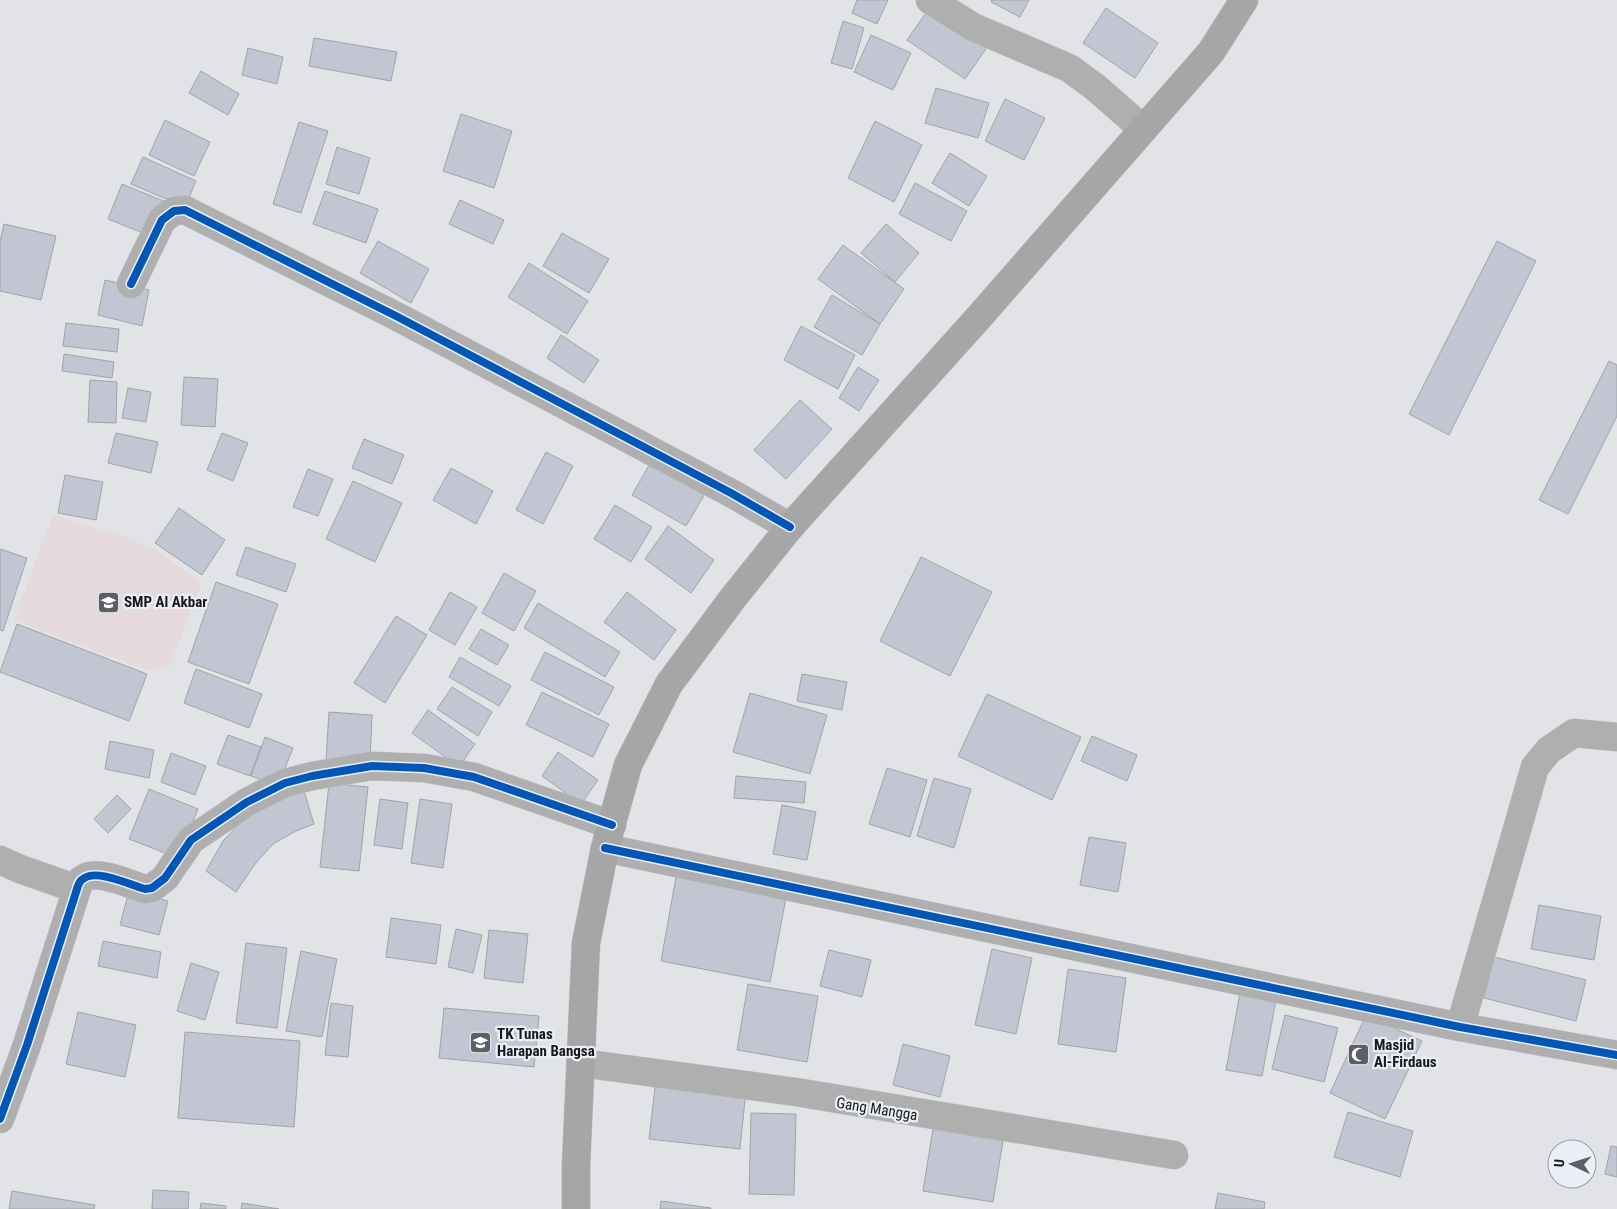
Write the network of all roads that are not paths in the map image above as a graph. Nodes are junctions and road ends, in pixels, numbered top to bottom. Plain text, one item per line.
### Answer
1 (930, 0) edge
2 (1244, 0) edge
3 (1143, 129) junction
4 (131, 284) dead end
5 (790, 526) junction
6 (1617, 738) edge
7 (608, 837) junction
8 (0, 860) edge
9 (76, 889) junction
10 (1460, 1027) junction
11 (1617, 1056) edge
12 (580, 1063) junction
13 (0, 1119) edge
14 (1174, 1156) dead end
15 (576, 1209) edge

1 - 3 street
2 - 3 highway
3 - 5 highway
4 - 5 street
5 - 7 highway
6 - 10 street
7 - 9 street
7 - 10 street
7 - 12 highway
8 - 9 street
9 - 13 street
10 - 11 street
12 - 14 street
12 - 15 highway

